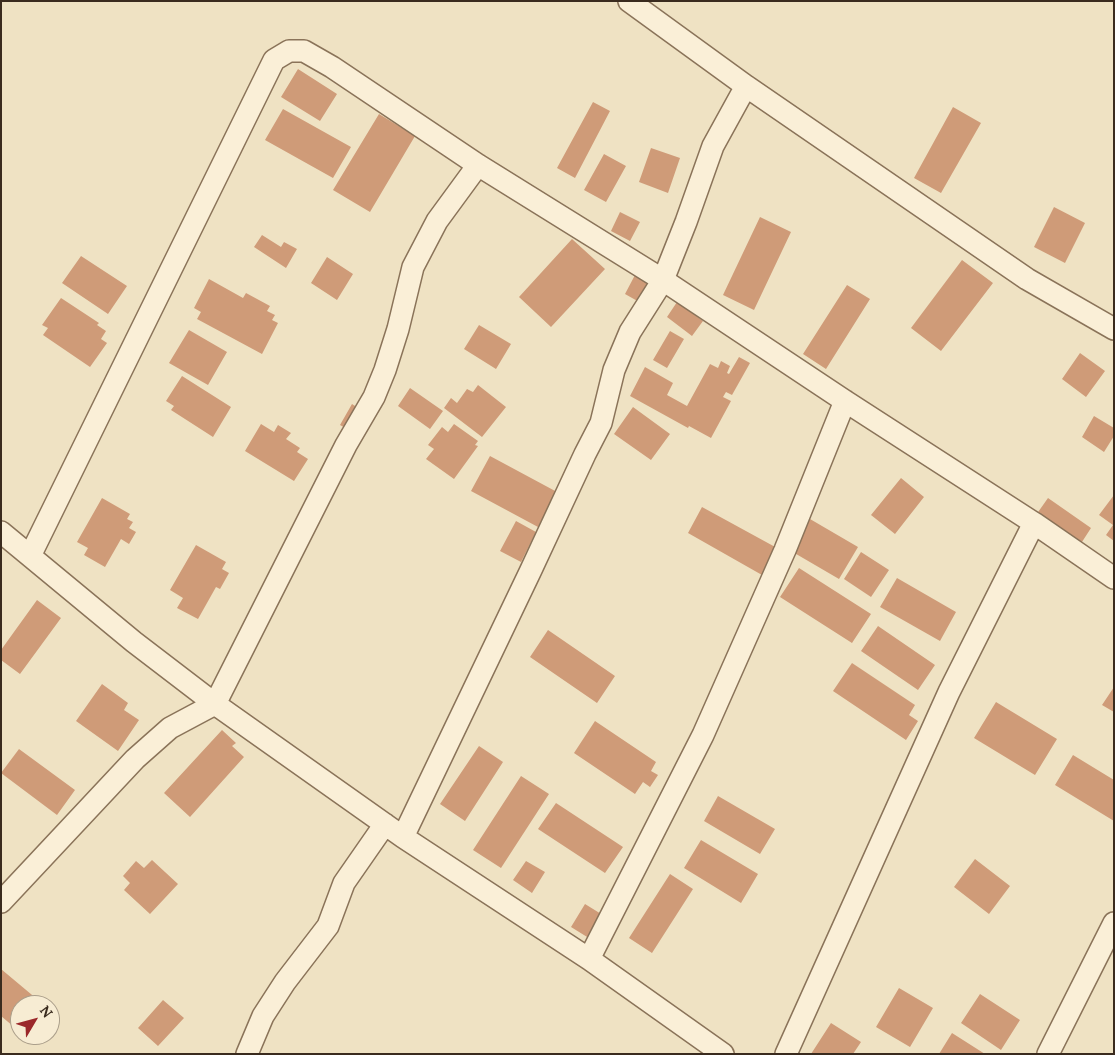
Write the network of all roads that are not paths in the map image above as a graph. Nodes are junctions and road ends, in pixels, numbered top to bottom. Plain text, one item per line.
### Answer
1 (629, 1) edge
2 (746, 86) junction
3 (478, 165) junction
4 (663, 280) junction
5 (1114, 329) edge
6 (845, 401) junction
7 (1034, 523) junction
8 (1, 532) edge
9 (30, 556) junction
10 (1114, 578) edge
11 (215, 704) junction
12 (385, 824) junction
13 (403, 837) junction
14 (1, 902) edge
15 (1114, 923) edge
16 (589, 959) junction
17 (699, 1047) edge
18 (247, 1054) edge
19 (723, 1054) edge
20 (786, 1054) edge
21 (1048, 1054) edge

1 - 2 street
2 - 4 street
2 - 5 street
3 - 4 street
3 - 9 street
3 - 11 street
4 - 6 street
4 - 13 street
6 - 7 street
6 - 16 street
7 - 10 street
7 - 20 street
8 - 9 street
9 - 11 street
11 - 12 street
11 - 14 street
12 - 13 street
12 - 18 street
13 - 16 street
15 - 21 street
16 - 17 street
17 - 19 street

